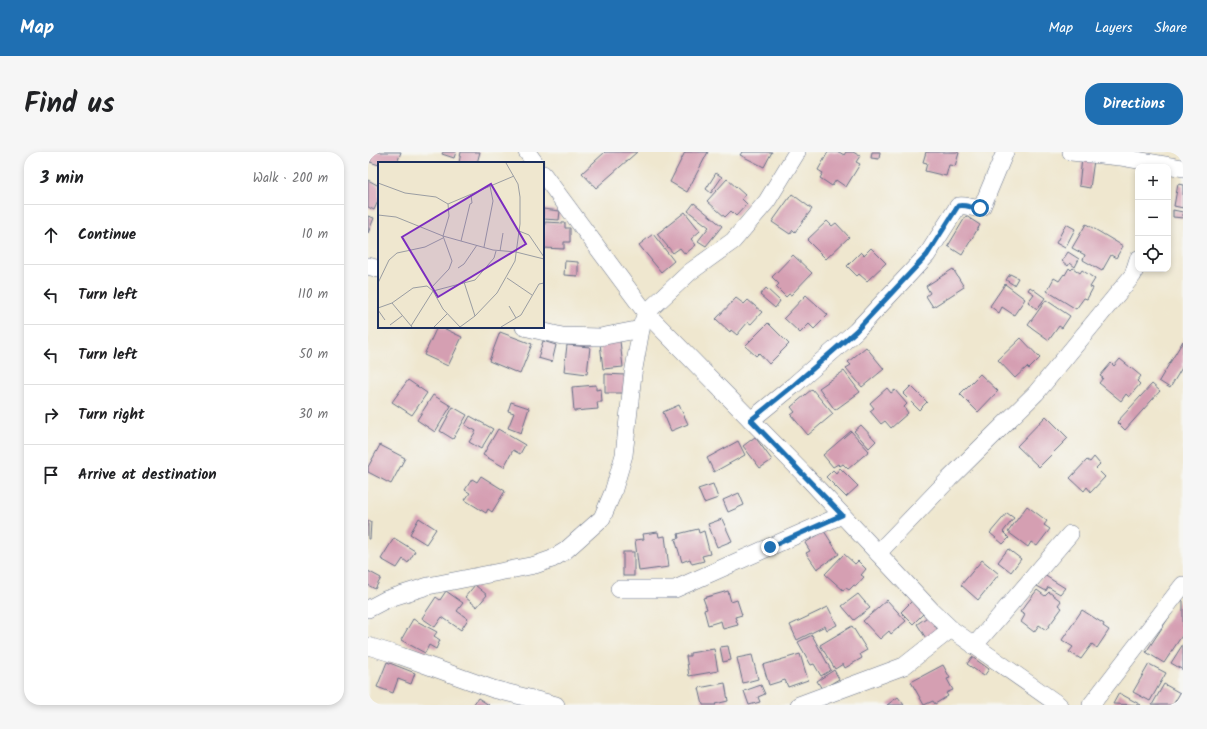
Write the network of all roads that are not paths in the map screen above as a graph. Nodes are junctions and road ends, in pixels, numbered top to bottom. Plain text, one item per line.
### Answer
1 (527, 152) edge
2 (797, 152) edge
3 (1006, 152) edge
4 (1071, 152) edge
5 (534, 162) edge
6 (1174, 169) edge
7 (544, 175) edge
8 (368, 266) edge
9 (1135, 267) edge
10 (378, 269) edge
11 (646, 313) junction
12 (528, 328) edge
13 (641, 329) junction
14 (751, 420) junction
15 (842, 515) junction
16 (1070, 534) dead end
17 (878, 553) junction
18 (1183, 585) edge
19 (619, 589) dead end
20 (368, 609) edge
21 (951, 629) junction
22 (368, 646) edge
23 (974, 646) junction
24 (556, 705) edge
25 (799, 705) edge
26 (1059, 705) edge
27 (1091, 705) edge

1 - 5 street
2 - 11 street
3 - 14 street
4 - 6 street
7 - 11 street
8 - 10 street
9 - 17 street
11 - 13 street
11 - 14 street
12 - 13 street
13 - 20 street
14 - 15 street
15 - 17 street
15 - 19 street
16 - 23 street
17 - 21 street
18 - 27 street
21 - 23 street
21 - 25 street
22 - 24 street
23 - 26 street

